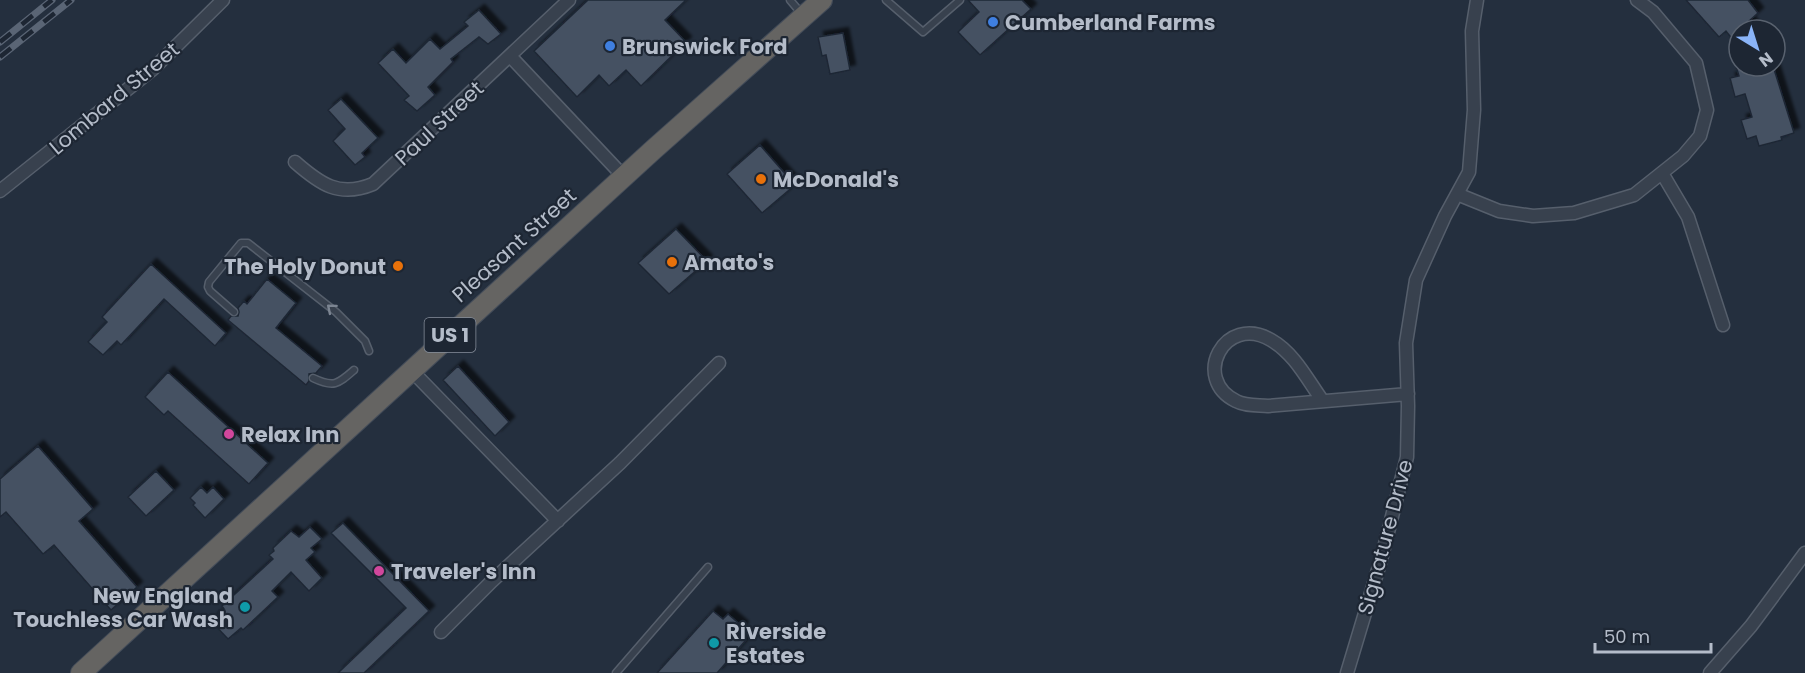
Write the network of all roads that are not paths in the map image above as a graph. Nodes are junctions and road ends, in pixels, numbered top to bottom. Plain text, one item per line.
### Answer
1 (223, 0) edge
2 (569, 0) edge
3 (790, 0) edge
4 (822, 0) edge
5 (886, 0) edge
6 (960, 0) edge
7 (1477, 0) edge
8 (1637, 0) edge
9 (804, 16) junction
10 (511, 57) junction
11 (295, 162) dead end
12 (1662, 173) junction
13 (624, 177) junction
14 (0, 191) edge
15 (1457, 194) junction
16 (234, 312) dead end
17 (1723, 325) dead end
18 (369, 351) dead end
19 (719, 363) dead end
20 (354, 370) dead end
21 (412, 371) junction
22 (313, 378) dead end
23 (1408, 394) junction
24 (1322, 400) junction
25 (558, 521) junction
26 (1805, 553) edge
27 (708, 567) dead end
28 (441, 632) dead end
29 (81, 673) edge
30 (616, 673) edge
31 (1347, 673) edge
32 (1710, 673) edge

1 - 14 street, Lombard Street
2 - 10 street, Paul Street
3 - 9 lane
4 - 9 highway, Pleasant Street / US 1
5 - 6 lane
7 - 15 street, Signature Drive
8 - 12 street
9 - 13 highway, Pleasant Street / US 1
10 - 11 street, Paul Street
10 - 13 street
12 - 15 street
12 - 17 street
13 - 21 highway, Pleasant Street / US 1
15 - 23 street, Signature Drive
18 -> 16 lane
19 - 25 street
20 - 22 lane
21 - 25 street
21 - 29 highway, Pleasant Street / US 1
23 - 24 street
23 - 31 street, Signature Drive
24 - 24 street
25 - 28 street
26 - 32 street
27 - 30 lane

